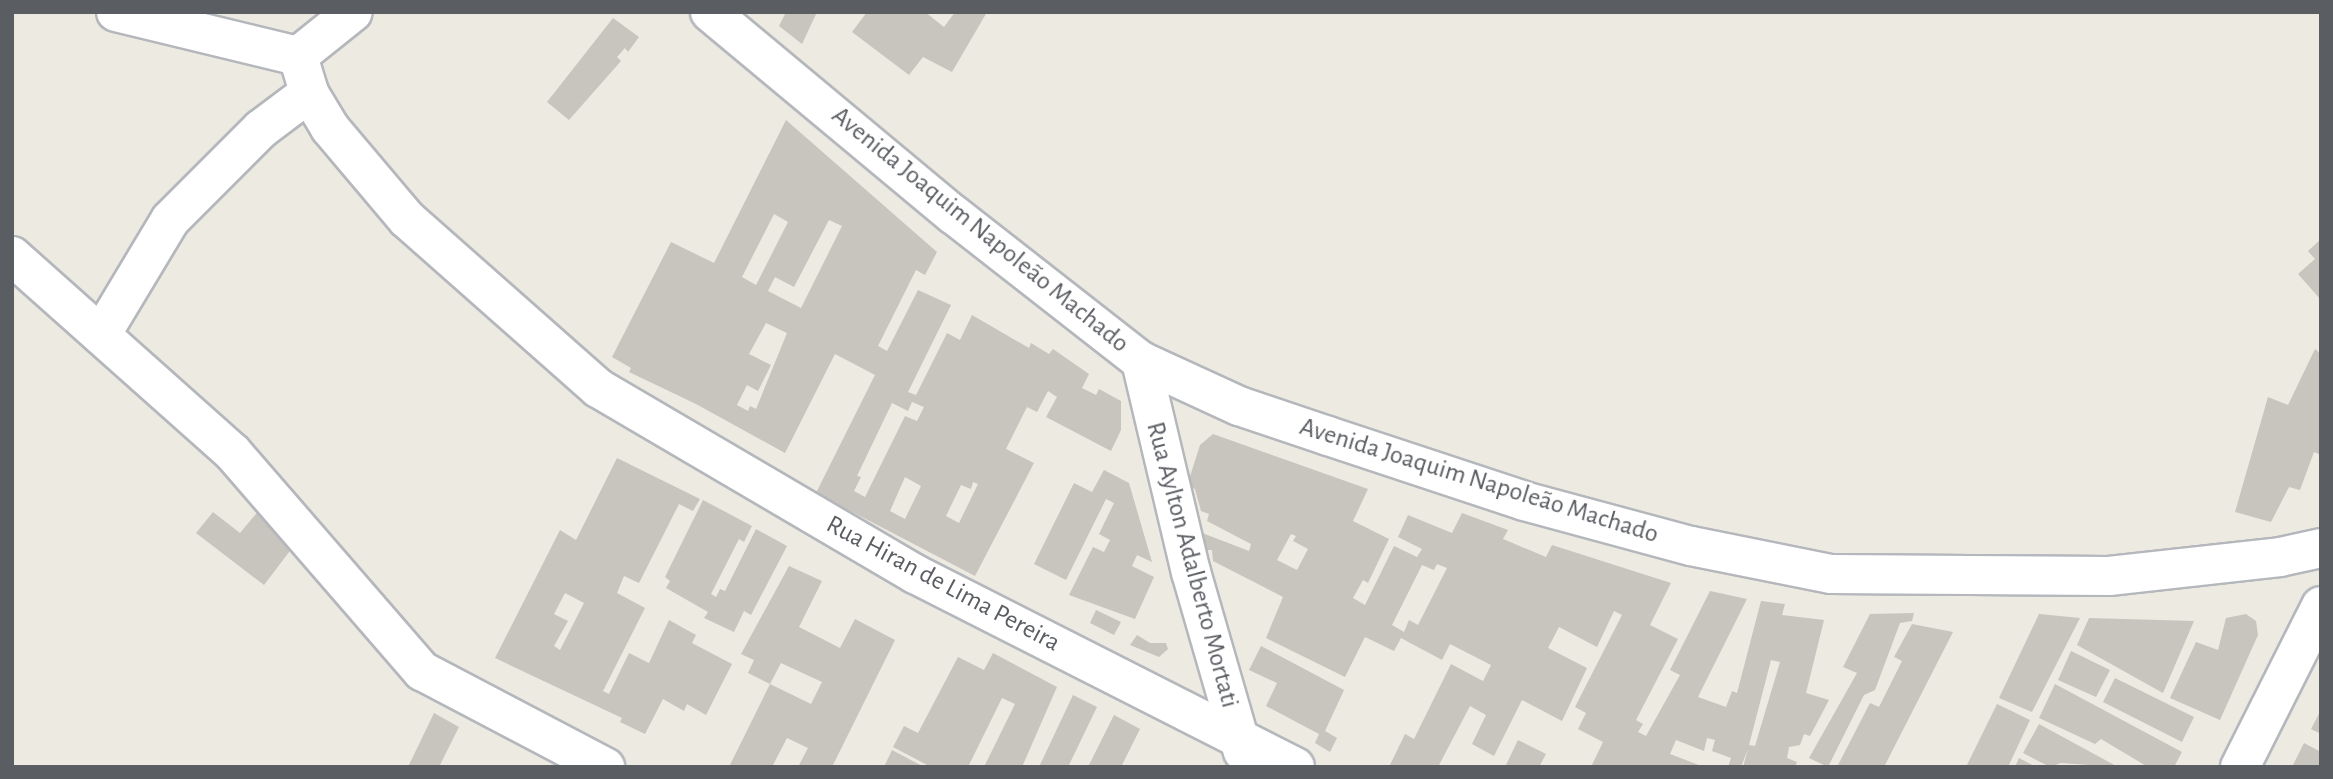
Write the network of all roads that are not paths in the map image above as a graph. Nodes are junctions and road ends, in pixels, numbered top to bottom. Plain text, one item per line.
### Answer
1 (116, 12) edge
2 (353, 12) edge
3 (710, 12) edge
4 (298, 56) junction
5 (309, 93) junction
6 (12, 256) edge
7 (102, 335) junction
8 (1141, 361) junction
9 (2321, 548) edge
10 (2321, 606) edge
11 (1244, 753) edge
12 (605, 767) edge
13 (1295, 767) edge
14 (2239, 767) edge

1 - 4 street
2 - 4 street
3 - 8 street, Avenida Joaquim Napoleão Machado
4 - 5 street, Rua Hiran de Lima Pereira
5 - 7 street
5 - 11 street, Rua Hiran de Lima Pereira
6 - 7 street
7 - 12 street
8 - 9 street, Avenida Joaquim Napoleão Machado
8 - 11 street, Rua Aylton Adalberto Mortati
10 - 14 street
11 - 13 street, Rua Hiran de Lima Pereira

